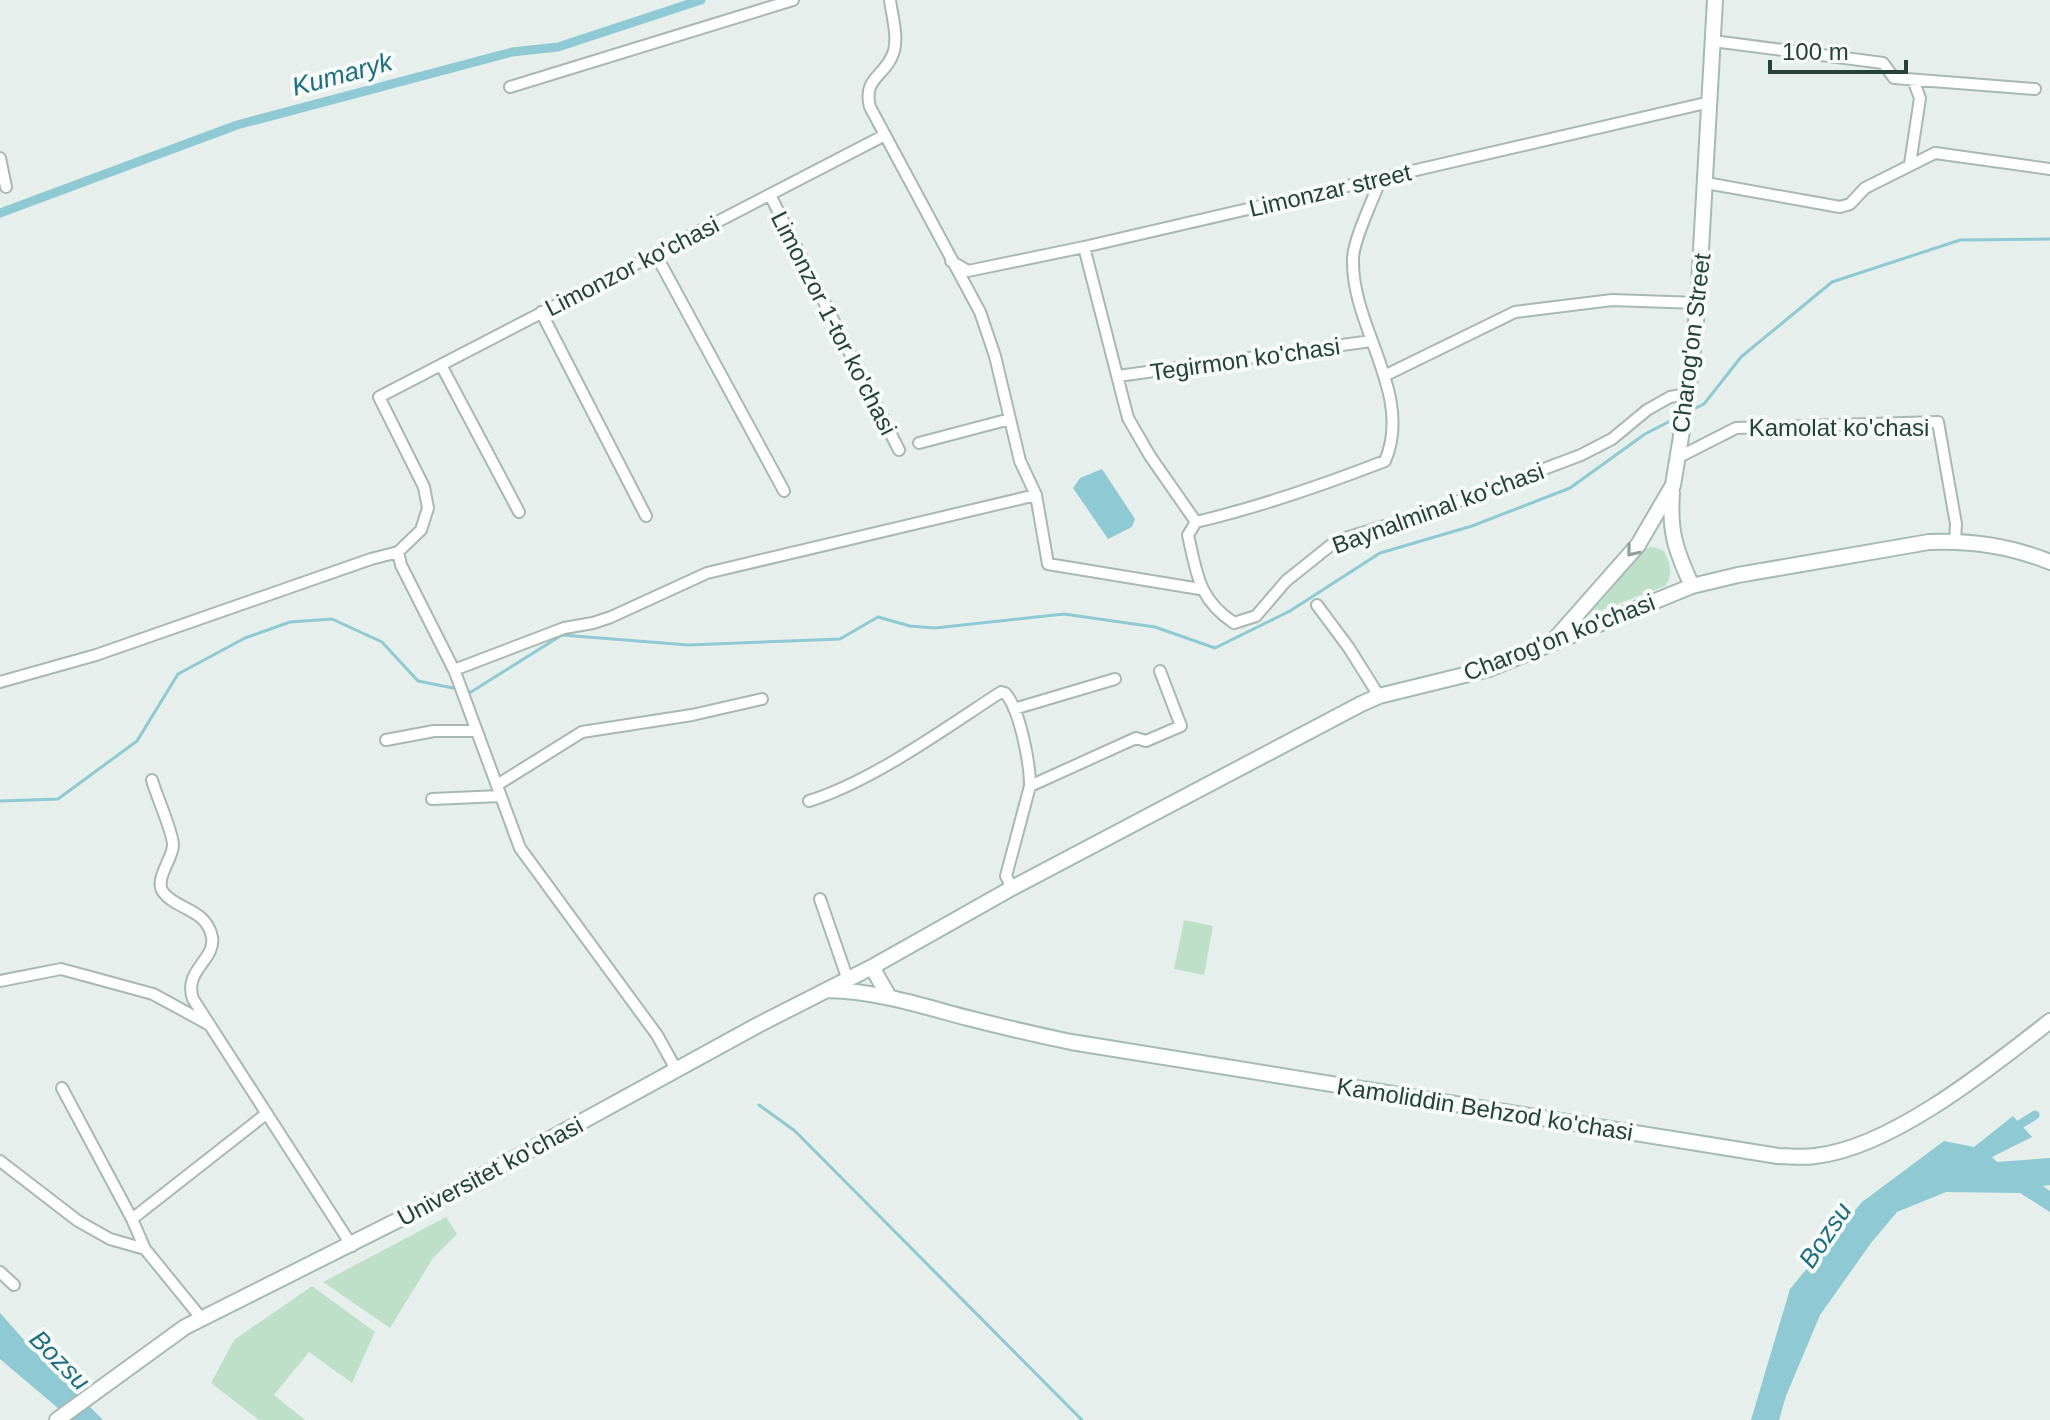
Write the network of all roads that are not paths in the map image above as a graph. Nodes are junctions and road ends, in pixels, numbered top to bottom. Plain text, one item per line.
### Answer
1 (793, 0) edge
2 (890, 0) edge
3 (1715, 0) edge
4 (1713, 41) junction
5 (1913, 80) junction
6 (510, 87) dead end
7 (2035, 89) dead end
8 (1710, 102) junction
9 (885, 135) junction
10 (0, 158) edge
11 (1910, 164) junction
12 (2050, 169) edge
13 (1381, 178) junction
14 (1706, 183) junction
15 (6, 187) dead end
16 (770, 195) junction
17 (1084, 247) junction
18 (655, 253) junction
19 (951, 261) junction
20 (1698, 303) junction
21 (541, 312) junction
22 (1371, 341) junction
23 (441, 365) junction
24 (1118, 376) junction
25 (1384, 376) junction
26 (1686, 400) junction
27 (1010, 419) junction
28 (919, 443) dead end
29 (899, 450) dead end
30 (1677, 458) junction
31 (1673, 485) junction
32 (784, 491) dead end
33 (1036, 495) junction
34 (519, 512) dead end
35 (646, 516) dead end
36 (1196, 522) junction
37 (1955, 541) junction
38 (398, 552) junction
39 (2050, 562) edge
40 (1692, 586) junction
41 (1200, 589) junction
42 (1317, 605) dead end
43 (1550, 644) junction
44 (1160, 671) dead end
45 (454, 672) junction
46 (1115, 679) dead end
47 (0, 682) edge
48 (1379, 696) junction
49 (762, 699) dead end
50 (1014, 709) junction
51 (476, 731) junction
52 (386, 740) dead end
53 (152, 780) dead end
54 (1030, 786) junction
55 (498, 790) junction
56 (432, 799) dead end
57 (809, 801) dead end
58 (1012, 888) junction
59 (820, 899) dead end
60 (872, 967) junction
61 (848, 980) junction
62 (0, 981) edge
63 (828, 990) junction
64 (889, 997) junction
65 (2050, 1021) edge
66 (210, 1025) junction
67 (677, 1071) junction
68 (62, 1088) dead end
69 (266, 1114) junction
70 (0, 1161) edge
71 (132, 1219) junction
72 (352, 1246) junction
73 (145, 1249) junction
74 (0, 1272) edge
75 (14, 1285) dead end
76 (202, 1319) junction
77 (57, 1420) edge

1 - 6 street
2 - 9 street
3 - 4 main road, Charog'on Street
4 - 5 street
4 - 8 main road, Charog'on Street
5 - 7 street
5 - 11 street
8 - 13 street, Limonzar street
8 - 14 main road, Charog'on Street
9 - 16 street, Limonzor ko'chasi
9 - 19 street
10 - 15 street
11 - 12 street
11 - 14 street
13 - 17 street, Limonzar street
13 - 22 street
14 - 20 main road, Charog'on Street
16 - 18 street, Limonzor ko'chasi
16 - 29 street, Limonzor 1-tor ko'chasi
17 - 19 street, Limonzar street
17 - 24 street
18 - 21 street, Limonzor ko'chasi
18 - 32 street
19 - 27 street
20 - 25 street
20 - 26 main road, Charog'on Street
21 - 23 street, Limonzor ko'chasi
21 - 35 street
22 - 24 street, Tegirmon ko'chasi
22 - 25 street
23 - 34 street
23 - 38 street, Limonzor ko'chasi
24 - 36 street
25 - 36 street
26 - 30 main road, Charog'on Street
26 - 41 street, Baynalminal ko'chasi
27 - 28 street
27 - 33 street
30 - 31 main road, Charog'on Street
30 - 37 street, Kamolat ko'chasi
31 - 40 main road
31 -> 43 main road, Charog'on Street
33 - 41 street
33 - 45 street
36 - 41 street, Baynalminal ko'chasi
37 - 39 main road, Charog'on ko'chasi
37 - 40 main road, Charog'on ko'chasi
38 - 45 street
38 - 47 street
40 - 43 main road, Charog'on ko'chasi
42 - 48 street
43 - 48 main road, Charog'on ko'chasi
44 - 54 street
45 - 51 street
46 - 50 street
48 - 58 main road, Charog'on ko'chasi
49 - 55 street
50 - 54 street
50 - 57 street
51 - 52 street
51 - 55 street
53 - 66 street
54 - 58 street
55 - 56 street
55 - 67 street
58 - 60 main road, Charog'on ko'chasi
59 - 61 street
60 - 61 main road, Universitet ko'chasi
60 - 64 main road
61 - 63 main road, Universitet ko'chasi
62 - 66 street
63 - 64 main road, Kamoliddin Behzod ko'chasi
63 - 67 main road, Universitet ko'chasi
64 - 65 main road, Kamoliddin Behzod ko'chasi
66 - 69 street
67 - 72 main road, Universitet ko'chasi
68 - 71 street
69 - 71 street
69 - 72 street
70 - 73 street
71 - 73 street
72 - 76 main road, Universitet ko'chasi
73 - 76 street
74 - 75 street
76 - 77 main road, Universitet ko'chasi

